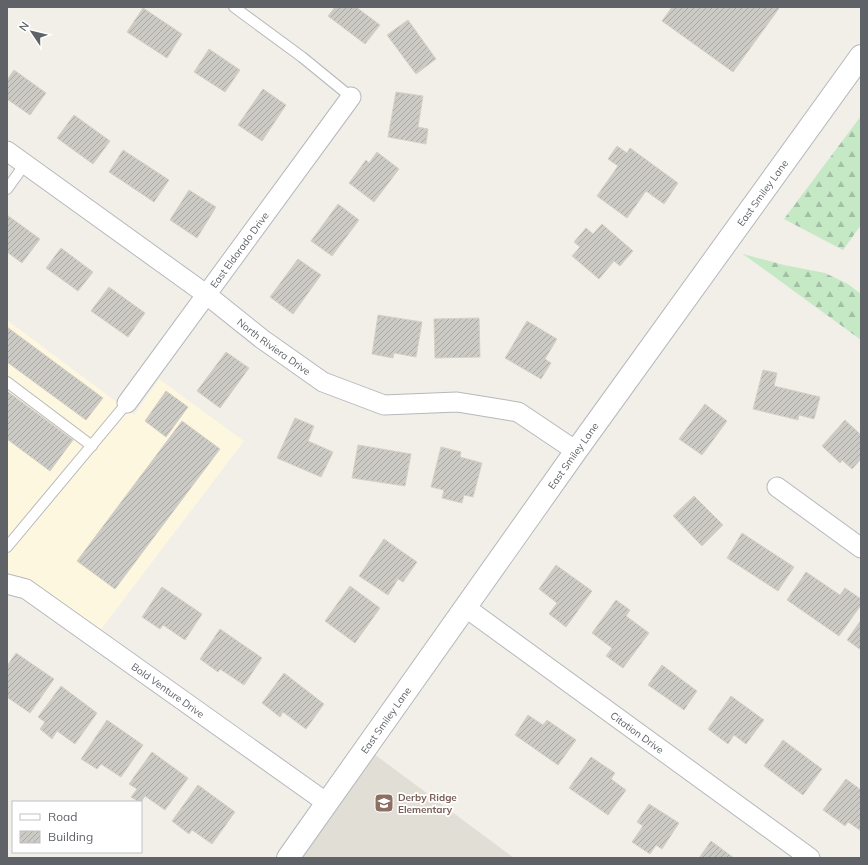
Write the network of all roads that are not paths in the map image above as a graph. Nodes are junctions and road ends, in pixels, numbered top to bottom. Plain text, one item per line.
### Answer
1 (234, 7) edge
2 (861, 56) edge
3 (351, 97) joint
4 (7, 151) edge
5 (25, 164) junction
6 (7, 189) edge
7 (207, 295) junction
8 (7, 382) edge
9 (128, 403) joint
10 (92, 446) junction
11 (576, 451) junction
12 (777, 487) dead end
13 (7, 547) edge
14 (861, 548) edge
15 (7, 584) edge
16 (465, 607) junction
17 (327, 803) junction
18 (288, 858) edge
19 (810, 858) edge

1 - 3 lane
2 - 11 street, East Smiley Lane
3 - 7 street, East Eldorado Drive
4 - 5 street, North Riviera Drive
5 - 6 lane
5 - 7 street, North Riviera Drive
7 - 9 street, East Eldorado Drive
7 - 11 street, North Riviera Drive
8 - 10 lane
9 - 10 lane
10 - 13 lane
11 - 16 street, East Smiley Lane
12 - 14 street
15 - 17 street, Bold Venture Drive
16 - 17 street, East Smiley Lane
16 - 19 street, Citation Drive
17 - 18 street, East Smiley Lane

